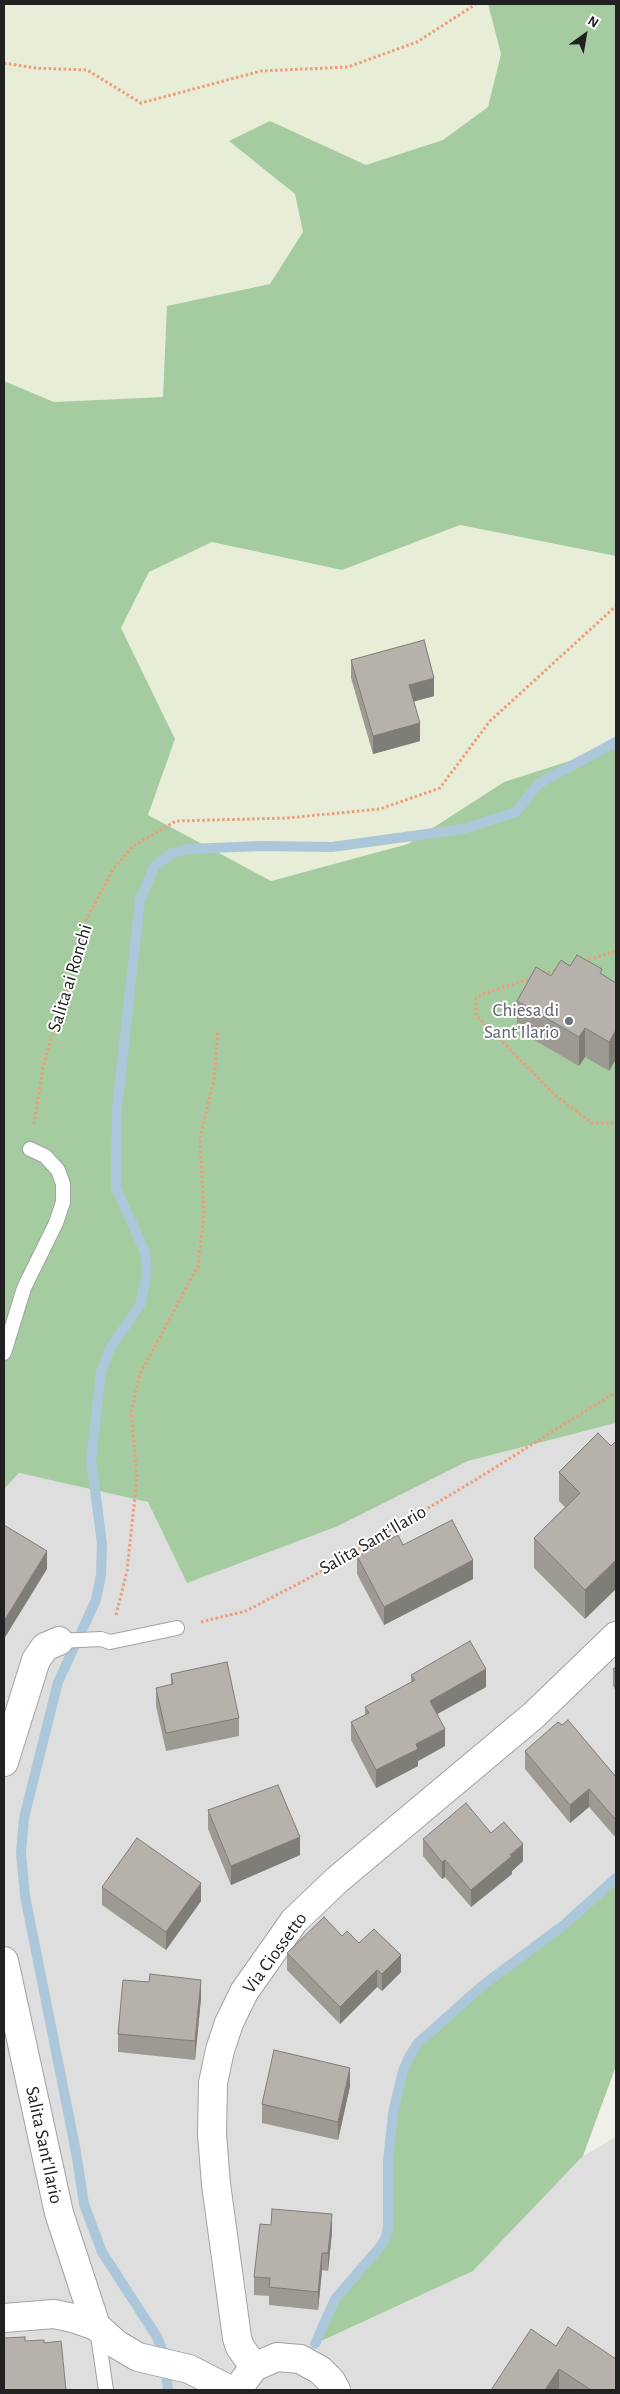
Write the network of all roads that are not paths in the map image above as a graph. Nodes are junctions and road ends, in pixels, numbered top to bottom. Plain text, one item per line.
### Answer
1 (30, 1149) road end
2 (4, 1353) edge
3 (177, 1628) road end
4 (616, 1636) edge
5 (59, 1641) joint
6 (4, 1762) edge
7 (4, 1961) edge
8 (4, 2318) edge
9 (96, 2326) junction
10 (254, 2367) junction
11 (106, 2390) edge
12 (230, 2390) edge
13 (237, 2390) edge
14 (336, 2390) edge

1 - 2 lane
3 - 5 lane
4 - 10 street, Via Ciossetto
5 - 6 street
7 - 9 street, Salita Sant'Ilario
8 - 9 street
9 - 11 lane
9 - 12 street
10 - 13 street
10 - 14 street

